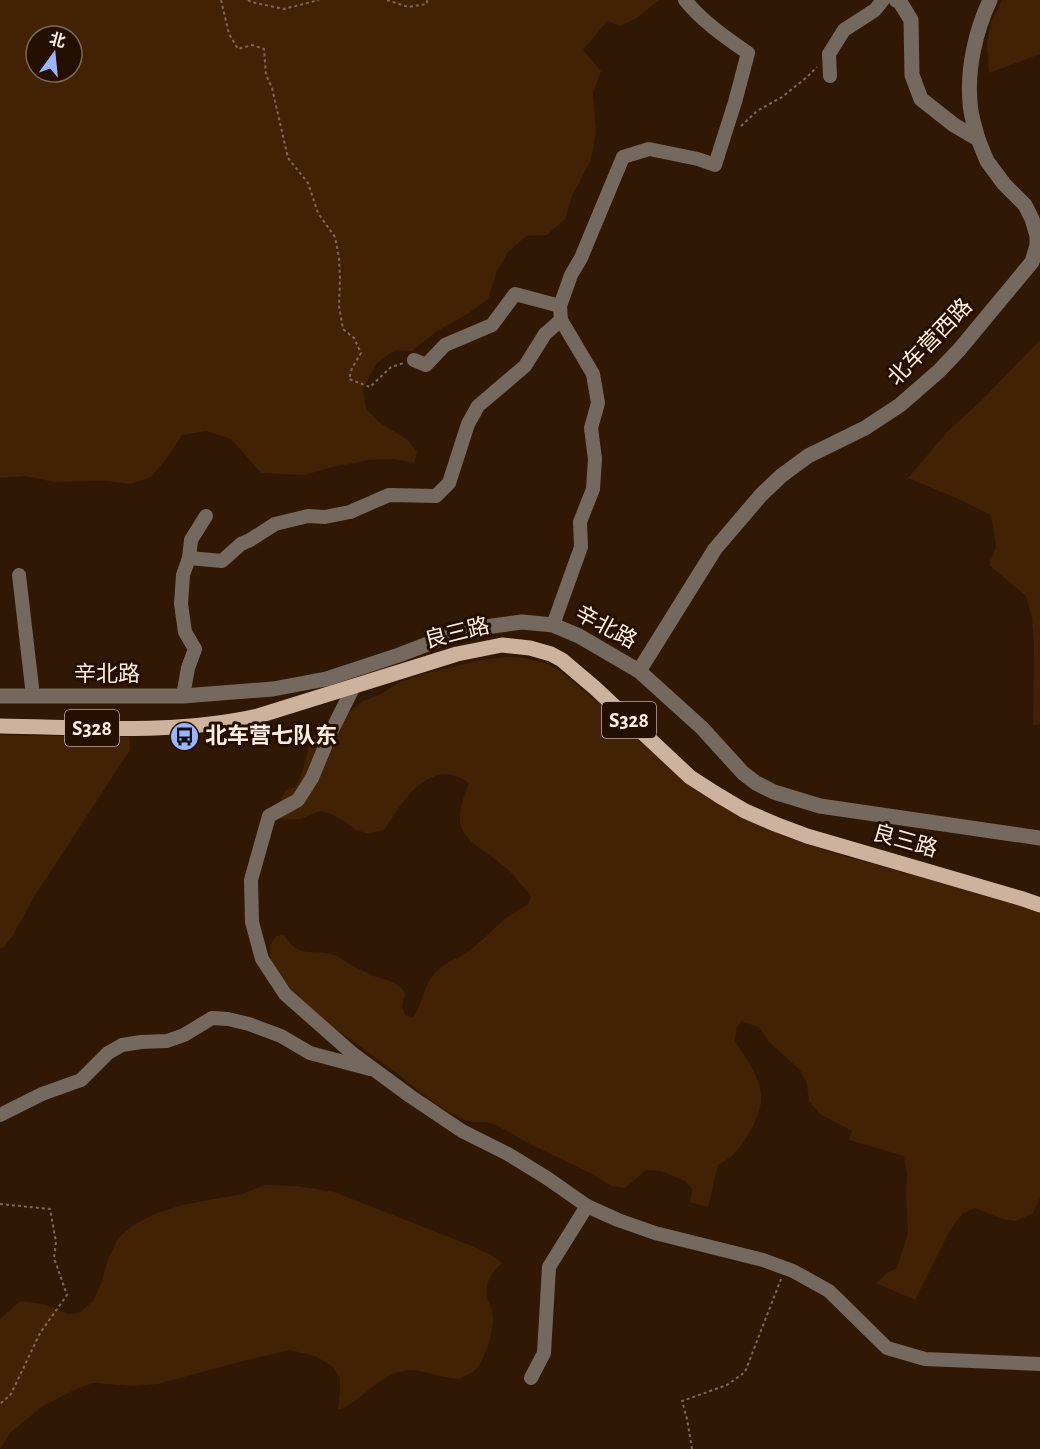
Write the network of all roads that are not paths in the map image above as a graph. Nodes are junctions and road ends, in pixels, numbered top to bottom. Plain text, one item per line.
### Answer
1 (685, 0) edge
2 (883, 0) edge
3 (896, 0) edge
4 (990, 0) edge
5 (830, 76) dead end
6 (978, 139) junction
7 (561, 313) junction
8 (414, 360) road end
9 (206, 516) dead end
10 (189, 558) junction
11 (20, 576) dead end
12 (553, 625) junction
13 (639, 671) junction
14 (354, 686) junction
15 (0, 696) edge
16 (33, 696) junction
17 (183, 696) junction
18 (0, 726) edge
19 (1040, 838) edge
20 (1040, 905) edge
21 (375, 1070) junction
22 (0, 1115) edge
23 (587, 1206) junction
24 (1040, 1364) edge
25 (531, 1378) dead end

1 - 7 street
2 - 5 street
3 - 6 street
4 - 6 street, 北车营西路
6 - 13 street, 北车营西路
7 - 8 street
7 - 10 street
7 - 12 street
9 - 10 street
10 - 17 street
11 - 16 street
12 - 13 street, 辛北路
12 - 17 street, 辛北路
13 - 19 street, 辛北路
14 - 18 main road, 良三路 / S328
14 - 20 main road, 良三路 / S328
14 - 21 street
15 - 16 street, 辛北路
16 - 17 street, 辛北路
21 - 22 street
21 - 23 street
23 - 24 street
23 - 25 street

